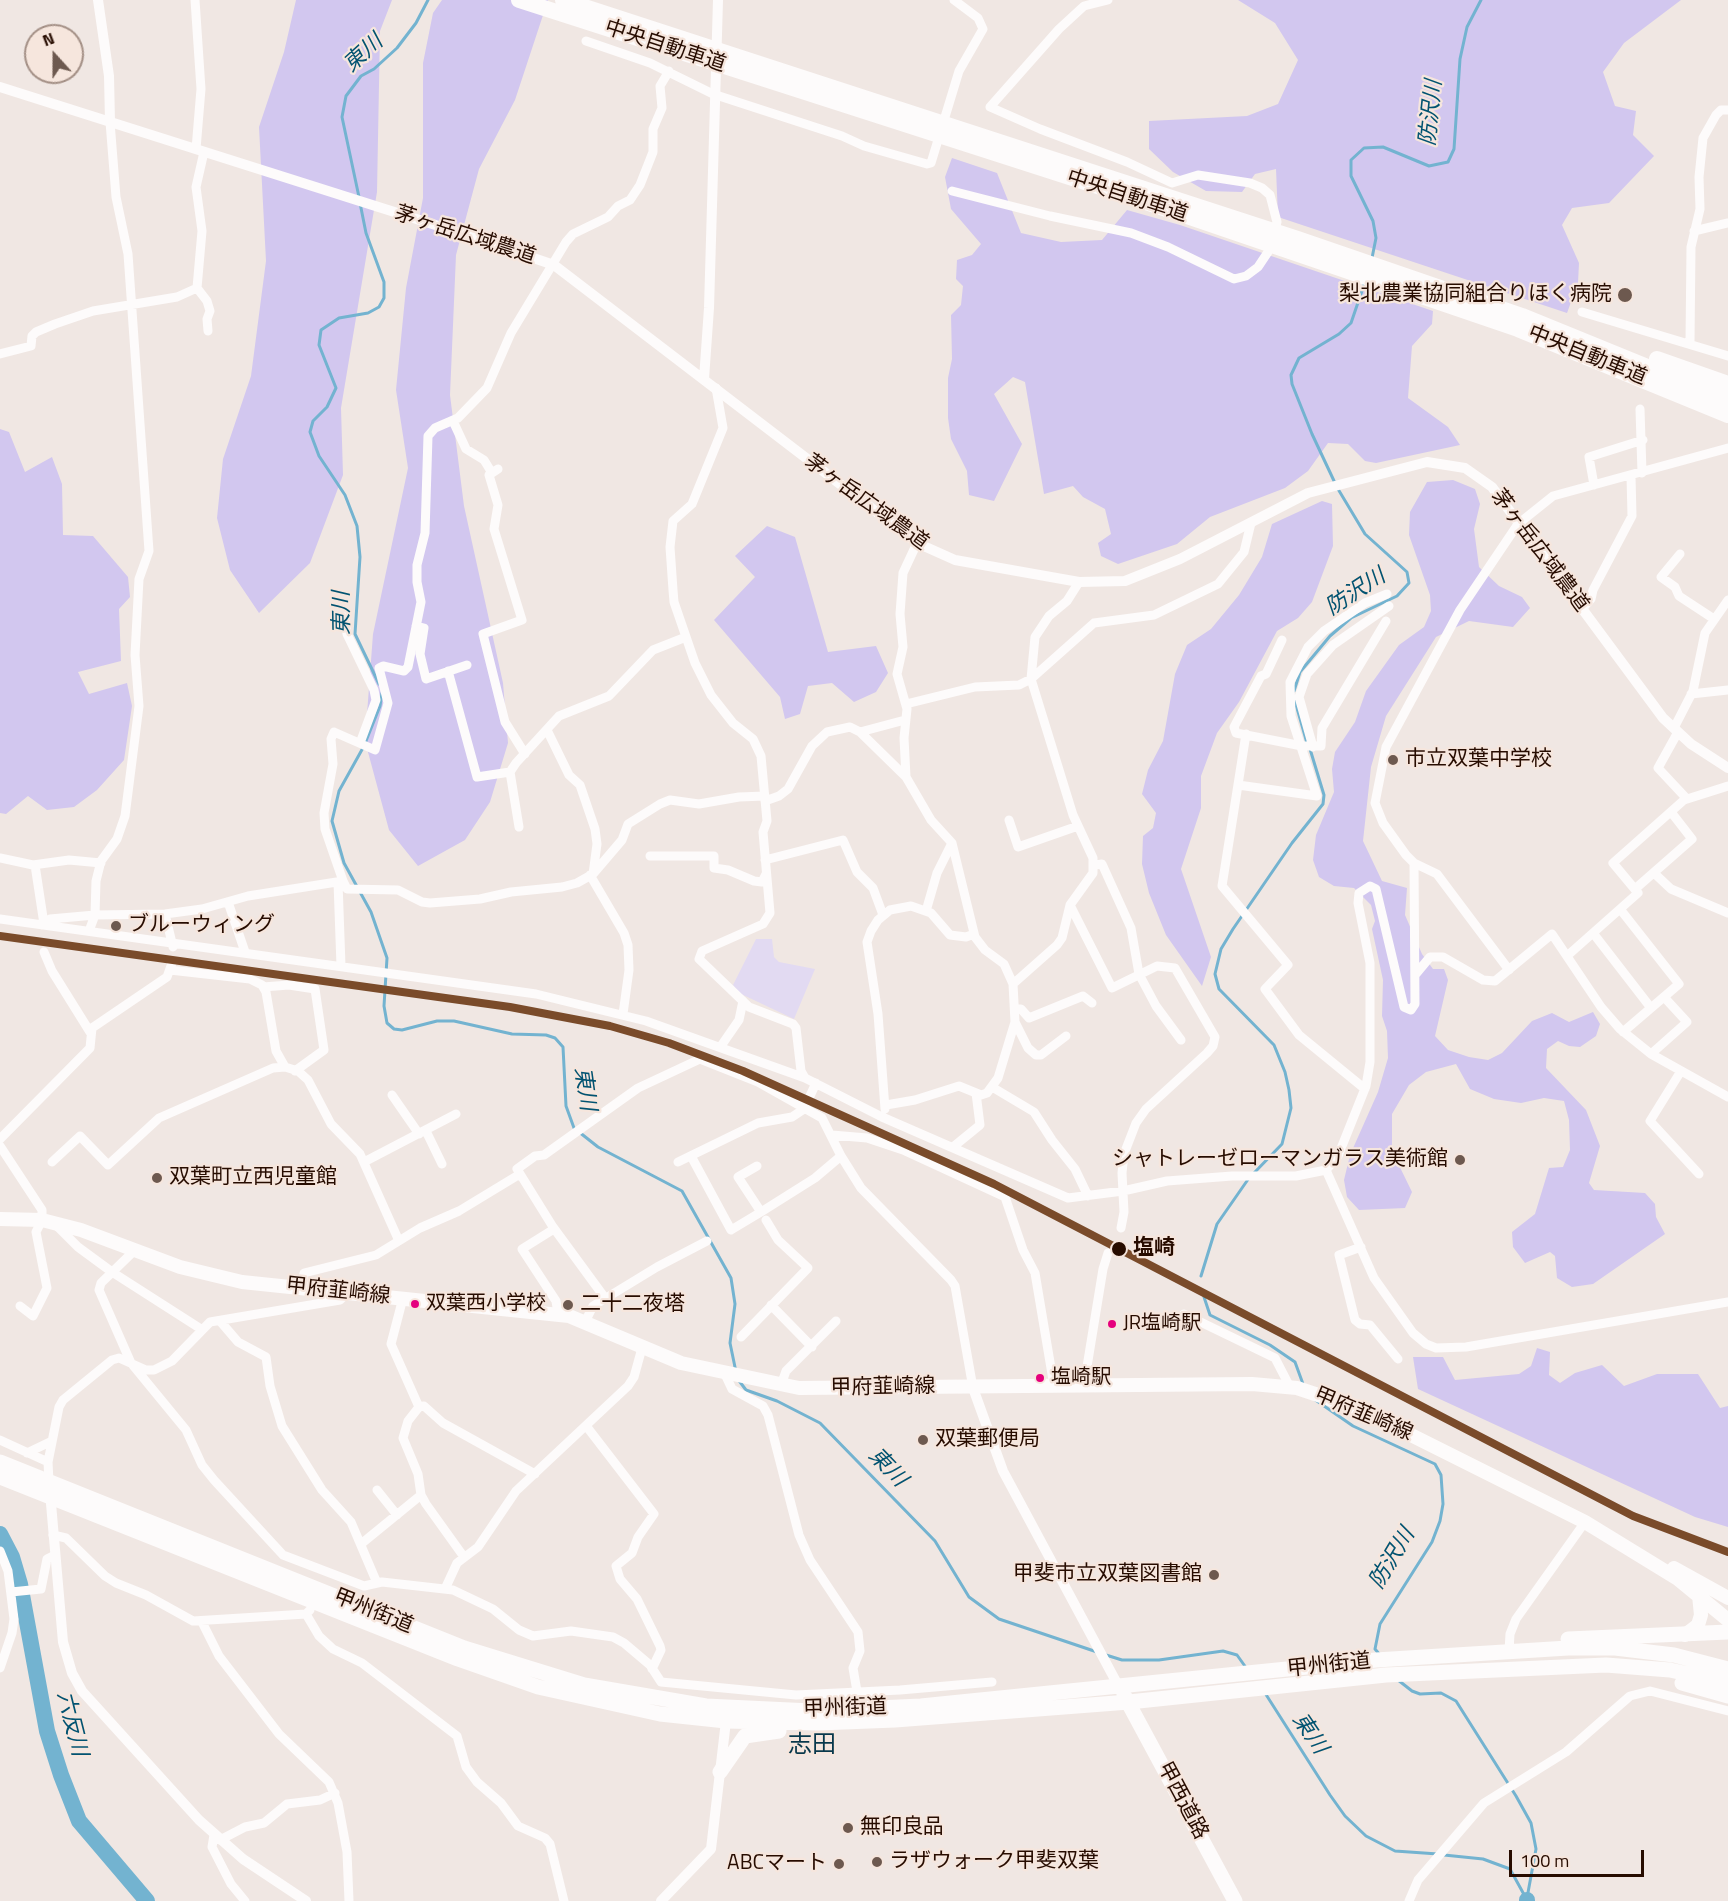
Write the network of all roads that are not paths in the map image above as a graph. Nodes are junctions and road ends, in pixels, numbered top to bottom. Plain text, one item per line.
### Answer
1 (98, 0) edge
2 (195, 0) edge
3 (519, 0) edge
4 (563, 0) edge
5 (717, 0) edge
6 (954, 0) edge
7 (1108, 0) edge
8 (586, 41) dead end
9 (669, 70) junction
10 (0, 87) edge
11 (713, 94) junction
12 (1728, 110) edge
13 (110, 122) junction
14 (200, 150) junction
15 (952, 191) dead end
16 (1728, 223) edge
17 (1694, 231) junction
18 (1267, 236) junction
19 (554, 265) junction
20 (197, 288) junction
21 (1435, 294) junction
22 (132, 303) junction
23 (1582, 312) dead end
24 (1522, 316) junction
25 (208, 331) dead end
26 (1690, 342) junction
27 (0, 354) edge
28 (1728, 356) edge
29 (704, 379) junction
30 (1728, 384) edge
31 (716, 388) junction
32 (1666, 388) junction
33 (1728, 400) edge
34 (1640, 409) dead end
35 (1728, 415) edge
36 (453, 422) junction
37 (1728, 422) edge
38 (1643, 441) junction
39 (1728, 448) edge
40 (1642, 473) junction
41 (1631, 476) junction
42 (1594, 485) junction
43 (1251, 523) junction
44 (1518, 524) junction
45 (917, 543) junction
46 (1680, 554) dead end
47 (1078, 582) junction
48 (1387, 594) dead end
49 (1728, 600) edge
50 (1389, 606) dead end
51 (1582, 609) junction
52 (345, 617) dead end
53 (1714, 620) junction
54 (1386, 621) dead end
55 (416, 626) junction
56 (686, 637) junction
57 (1282, 640) dead end
58 (467, 665) dead end
59 (448, 671) junction
60 (1031, 679) junction
61 (1728, 690) edge
62 (1691, 694) junction
63 (906, 704) junction
64 (905, 720) junction
65 (547, 730) junction
66 (1676, 730) junction
67 (860, 732) junction
68 (1246, 734) junction
69 (360, 743) junction
70 (1306, 747) junction
71 (525, 754) junction
72 (1728, 768) edge
73 (510, 772) junction
74 (906, 777) junction
75 (1238, 785) junction
76 (1728, 786) edge
77 (765, 798) junction
78 (1687, 799) junction
79 (1671, 812) junction
80 (1009, 820) dead end
81 (1078, 826) junction
82 (519, 827) dead end
83 (952, 843) junction
84 (650, 856) dead end
85 (0, 858) edge
86 (765, 860) junction
87 (101, 863) junction
88 (1414, 863) junction
89 (35, 865) junction
90 (1095, 865) junction
91 (766, 873) junction
92 (1654, 873) junction
93 (591, 875) junction
94 (341, 882) junction
95 (1635, 889) junction
96 (228, 902) junction
97 (1070, 905) junction
98 (1620, 909) junction
99 (926, 911) junction
100 (165, 914) junction
101 (1728, 914) edge
102 (94, 915) junction
103 (884, 915) junction
104 (0, 919) edge
105 (43, 925) junction
106 (89, 931) junction
107 (1593, 933) junction
108 (974, 934) junction
109 (173, 945) junction
110 (44, 952) dead end
111 (245, 952) junction
112 (1567, 956) junction
113 (341, 966) junction
114 (1509, 970) junction
115 (1139, 974) junction
116 (1414, 977) junction
117 (1014, 984) junction
118 (263, 987) junction
119 (1664, 997) junction
120 (743, 1002) junction
121 (1092, 1003) dead end
122 (1651, 1008) junction
123 (1016, 1009) junction
124 (623, 1014) junction
125 (1016, 1022) junction
126 (90, 1032) junction
127 (1623, 1032) junction
128 (1066, 1036) dead end
129 (1180, 1040) dead end
130 (721, 1047) junction
131 (1651, 1054) junction
132 (285, 1067) junction
133 (295, 1071) junction
134 (1681, 1071) junction
135 (805, 1078) junction
136 (816, 1083) junction
137 (992, 1087) junction
138 (1365, 1089) junction
139 (976, 1093) junction
140 (392, 1095) dead end
141 (1728, 1097) edge
142 (886, 1105) junction
143 (804, 1109) junction
144 (456, 1114) dead end
145 (882, 1117) junction
146 (423, 1133) junction
147 (832, 1136) junction
148 (0, 1139) edge
149 (0, 1146) edge
150 (953, 1147) junction
151 (691, 1156) junction
152 (841, 1156) junction
153 (52, 1162) dead end
154 (364, 1162) junction
155 (678, 1162) dead end
156 (442, 1164) dead end
157 (757, 1166) dead end
158 (1326, 1170) junction
159 (520, 1174) junction
160 (1699, 1174) dead end
161 (1123, 1191) junction
162 (1088, 1196) junction
163 (764, 1216) junction
164 (0, 1220) edge
165 (47, 1221) junction
166 (1121, 1228) dead end
167 (554, 1230) junction
168 (399, 1241) junction
169 (707, 1242) dead end
170 (1361, 1247) junction
171 (135, 1250) junction
172 (1108, 1252) dead end
173 (112, 1272) junction
174 (301, 1289) junction
175 (346, 1293) junction
176 (403, 1298) junction
177 (605, 1298) junction
178 (1728, 1302) edge
179 (771, 1305) junction
180 (20, 1306) dead end
181 (558, 1314) junction
182 (1184, 1314) dead end
183 (220, 1321) junction
184 (836, 1321) dead end
185 (585, 1322) junction
186 (201, 1329) junction
187 (741, 1337) dead end
188 (812, 1347) junction
189 (642, 1348) junction
190 (1398, 1359) dead end
191 (131, 1363) junction
192 (732, 1374) junction
193 (781, 1385) junction
194 (1054, 1386) junction
195 (1084, 1386) junction
196 (973, 1388) junction
197 (1293, 1388) junction
198 (419, 1407) junction
199 (587, 1427) junction
200 (0, 1440) edge
201 (51, 1441) junction
202 (27, 1453) junction
203 (0, 1462) edge
204 (48, 1462) junction
205 (535, 1474) junction
206 (0, 1477) edge
207 (49, 1482) junction
208 (377, 1490) dead end
209 (421, 1495) junction
210 (50, 1498) junction
211 (397, 1515) junction
212 (1586, 1522) junction
213 (53, 1535) junction
214 (1618, 1541) junction
215 (360, 1544) junction
216 (0, 1551) edge
217 (55, 1555) junction
218 (464, 1557) junction
219 (327, 1572) junction
220 (377, 1583) junction
221 (445, 1589) junction
222 (13, 1592) junction
223 (1699, 1595) junction
224 (1728, 1598) edge
225 (313, 1602) junction
226 (1728, 1620) edge
227 (202, 1622) junction
228 (1728, 1632) edge
229 (1685, 1635) junction
230 (1509, 1651) junction
231 (0, 1668) edge
232 (652, 1669) junction
233 (1728, 1669) edge
234 (1464, 1671) junction
235 (992, 1682) dead end
236 (1728, 1683) edge
237 (1119, 1687) junction
238 (731, 1689) junction
239 (857, 1691) junction
240 (1728, 1696) edge
241 (1129, 1702) junction
242 (860, 1709) junction
243 (1728, 1711) edge
244 (728, 1714) junction
245 (895, 1720) junction
246 (720, 1772) junction
247 (335, 1793) junction
248 (217, 1837) junction
249 (245, 1901) edge
250 (306, 1901) edge
251 (350, 1901) edge
252 (564, 1901) edge
253 (661, 1901) edge
254 (1235, 1901) edge
255 (1409, 1901) edge

1 - 13 street
2 - 14 street
3 - 18 highway, 中央自動車道
4 - 18 highway, 中央自動車道
5 - 11 street
6 - 11 street
7 - 15 street
8 - 9 street
9 - 11 street
9 - 19 street
10 - 13 street, 茅ヶ岳広域農道
11 - 29 street
12 - 17 street
13 - 14 street, 茅ヶ岳広域農道
13 - 22 street
14 - 19 street, 茅ヶ岳広域農道
14 - 20 street
16 - 17 street
17 - 26 street
18 - 21 highway, 中央自動車道
19 - 29 street, 茅ヶ岳広域農道
19 - 36 street
20 - 22 street
20 - 25 street
21 - 24 highway, 中央自動車道
21 - 32 highway, 中央自動車道
22 - 27 street
22 - 87 street
23 - 26 street
24 - 30 highway
24 - 33 highway, 中央自動車道
26 - 28 street
29 - 31 street, 茅ヶ岳広域農道
31 - 45 street, 茅ヶ岳広域農道
31 - 56 street
32 - 35 highway, 中央自動車道
32 - 37 highway
34 - 38 street
36 - 55 street
36 - 71 street
38 - 40 street
38 - 42 street
39 - 40 street
40 - 41 street
41 - 42 street
41 - 51 street
42 - 44 street
43 - 44 street, 茅ヶ岳広域農道
43 - 47 street, 茅ヶ岳広域農道
43 - 60 street
44 - 51 street, 茅ヶ岳広域農道
44 - 88 street
45 - 47 street, 茅ヶ岳広域農道
45 - 63 street
46 - 53 street
47 - 60 street
48 - 70 street
49 - 53 street
50 - 70 street
51 - 66 street, 茅ヶ岳広域農道
52 - 69 street
53 - 62 street
54 - 70 street
55 - 59 street
55 - 69 street
56 - 65 street
56 - 77 street
57 - 68 street
58 - 59 street
59 - 73 street
60 - 63 street
60 - 81 street
61 - 62 street
62 - 66 street
63 - 64 street
64 - 67 street
64 - 74 street
65 - 71 street
65 - 93 street
66 - 72 street, 茅ヶ岳広域農道
66 - 78 street
67 - 74 street
67 - 77 street
68 - 70 street
68 - 75 street
69 - 94 street
70 - 75 street
71 - 73 street
73 - 82 street
74 - 83 street
75 - 138 street
76 - 78 street
77 - 86 street
77 - 93 street
78 - 79 street
79 - 92 street
79 - 95 street
80 - 81 street
81 - 90 street
83 - 99 street
83 - 108 street
84 - 91 street
85 - 89 street
86 - 91 street
86 - 103 street
87 - 89 street
87 - 102 street
88 - 114 street
88 - 116 street
89 - 105 street
90 - 97 street
90 - 115 street
91 - 120 street
92 - 95 street
92 - 101 street
93 - 94 street
93 - 124 street
94 - 96 street
94 - 113 street
95 - 98 street
96 - 100 street
96 - 111 street
97 - 115 street
97 - 117 street
98 - 107 street
98 - 119 street
99 - 103 street
99 - 108 street
100 - 102 street
100 - 109 street
102 - 105 street
102 - 106 street
103 - 142 street
104 - 105 street
105 - 106 street
106 - 109 street
107 - 112 street
107 - 122 street
108 - 117 street
109 - 111 street
110 - 126 street
111 - 113 street
112 - 114 street
112 - 127 street
113 - 124 street
114 - 116 street
115 - 129 street
115 - 161 street
116 - 138 street
117 - 123 street
118 - 126 street
118 - 132 street
118 - 133 street
119 - 122 street
119 - 131 street
120 - 130 street
120 - 135 street
121 - 123 street
122 - 127 street
123 - 125 street
124 - 130 street
125 - 128 street
125 - 137 street
126 - 148 street
127 - 131 street
130 - 135 street
131 - 134 street
132 - 133 street
132 - 153 street
133 - 154 street
134 - 141 street
134 - 160 street
135 - 136 street
136 - 143 street
136 - 145 street
137 - 139 street
137 - 162 street
138 - 158 street
139 - 142 street
139 - 150 street
140 - 146 street
142 - 145 street
143 - 147 street
143 - 151 street
143 - 159 street
144 - 146 street
145 - 150 street
146 - 154 street
146 - 156 street
147 - 152 street
147 - 194 street
149 - 165 street
150 - 162 street
151 - 155 street
151 - 163 street
152 - 163 street
152 - 196 street
154 - 168 street
157 - 163 street
158 - 161 street
158 - 170 street
159 - 167 street
159 - 168 street
161 - 162 street
161 - 166 street
163 - 179 street
164 - 165 main road, 甲府韮崎線
165 - 171 main road, 甲府韮崎線
165 - 173 street
165 - 180 street
167 - 177 street
167 - 181 street
168 - 174 street
169 - 177 street
170 - 178 street
170 - 190 street
171 - 173 street
171 - 174 main road, 甲府韮崎線
172 - 195 street
173 - 186 street
173 - 191 street
174 - 175 main road, 甲府韮崎線
175 - 176 main road, 甲府韮崎線
175 - 183 street
176 - 181 main road, 甲府韮崎線
176 - 198 street
177 - 185 street
179 - 187 street
179 - 188 street
181 - 185 main road, 甲府韮崎線
182 - 197 street
183 - 186 street
183 - 215 street
184 - 188 street
185 - 189 main road, 甲府韮崎線
186 - 191 street
188 - 193 street
189 - 192 main road, 甲府韮崎線
189 - 199 street
191 - 201 street
191 - 219 street
192 - 193 main road, 甲府韮崎線
192 - 239 street
193 - 196 main road, 甲府韮崎線
194 - 195 main road, 甲府韮崎線
194 - 196 main road, 甲府韮崎線
195 - 197 main road, 甲府韮崎線
196 - 237 street
197 - 212 main road, 甲府韮崎線
198 - 205 street
198 - 209 street
199 - 205 street
199 - 232 street
200 - 202 street
201 - 202 street
201 - 204 street
202 - 204 street
203 - 207 highway, 甲州街道
204 - 207 street
205 - 218 street
206 - 210 highway, 甲州街道
207 - 210 street
207 - 225 highway, 甲州街道
208 - 211 street
209 - 211 street
209 - 218 street
210 - 213 street
210 - 225 highway, 甲州街道
211 - 215 street
212 - 214 main road, 甲府韮崎線
212 - 230 street
213 - 217 street
213 - 227 street
214 - 223 main road, 甲府韮崎線
214 - 224 main road
215 - 220 street
216 - 222 street
217 - 222 street
217 - 248 street
218 - 221 street
219 - 220 street
219 - 225 street
220 - 221 street
221 - 232 street
222 - 231 street
223 - 226 main road, 甲府韮崎線
223 - 229 main road
225 - 227 street
225 - 244 highway, 甲州街道
225 - 252 street
227 - 247 street
228 - 229 highway
229 - 230 highway
230 - 233 highway, 甲州街道
230 - 237 highway, 甲州街道
232 - 238 street
234 - 236 highway, 甲州街道
234 - 240 highway
234 - 241 highway, 甲州街道
235 - 239 street
237 - 241 highway, 甲西道路
237 - 242 highway, 甲州街道
238 - 239 street
238 - 244 street
239 - 242 street
241 - 245 highway, 甲州街道
241 - 254 highway, 甲西道路
242 - 244 highway, 甲州街道
243 - 255 street
244 - 245 highway, 甲州街道
244 - 246 street
245 - 246 highway
246 - 253 street
247 - 248 street
247 - 251 street
248 - 249 street
248 - 250 street

